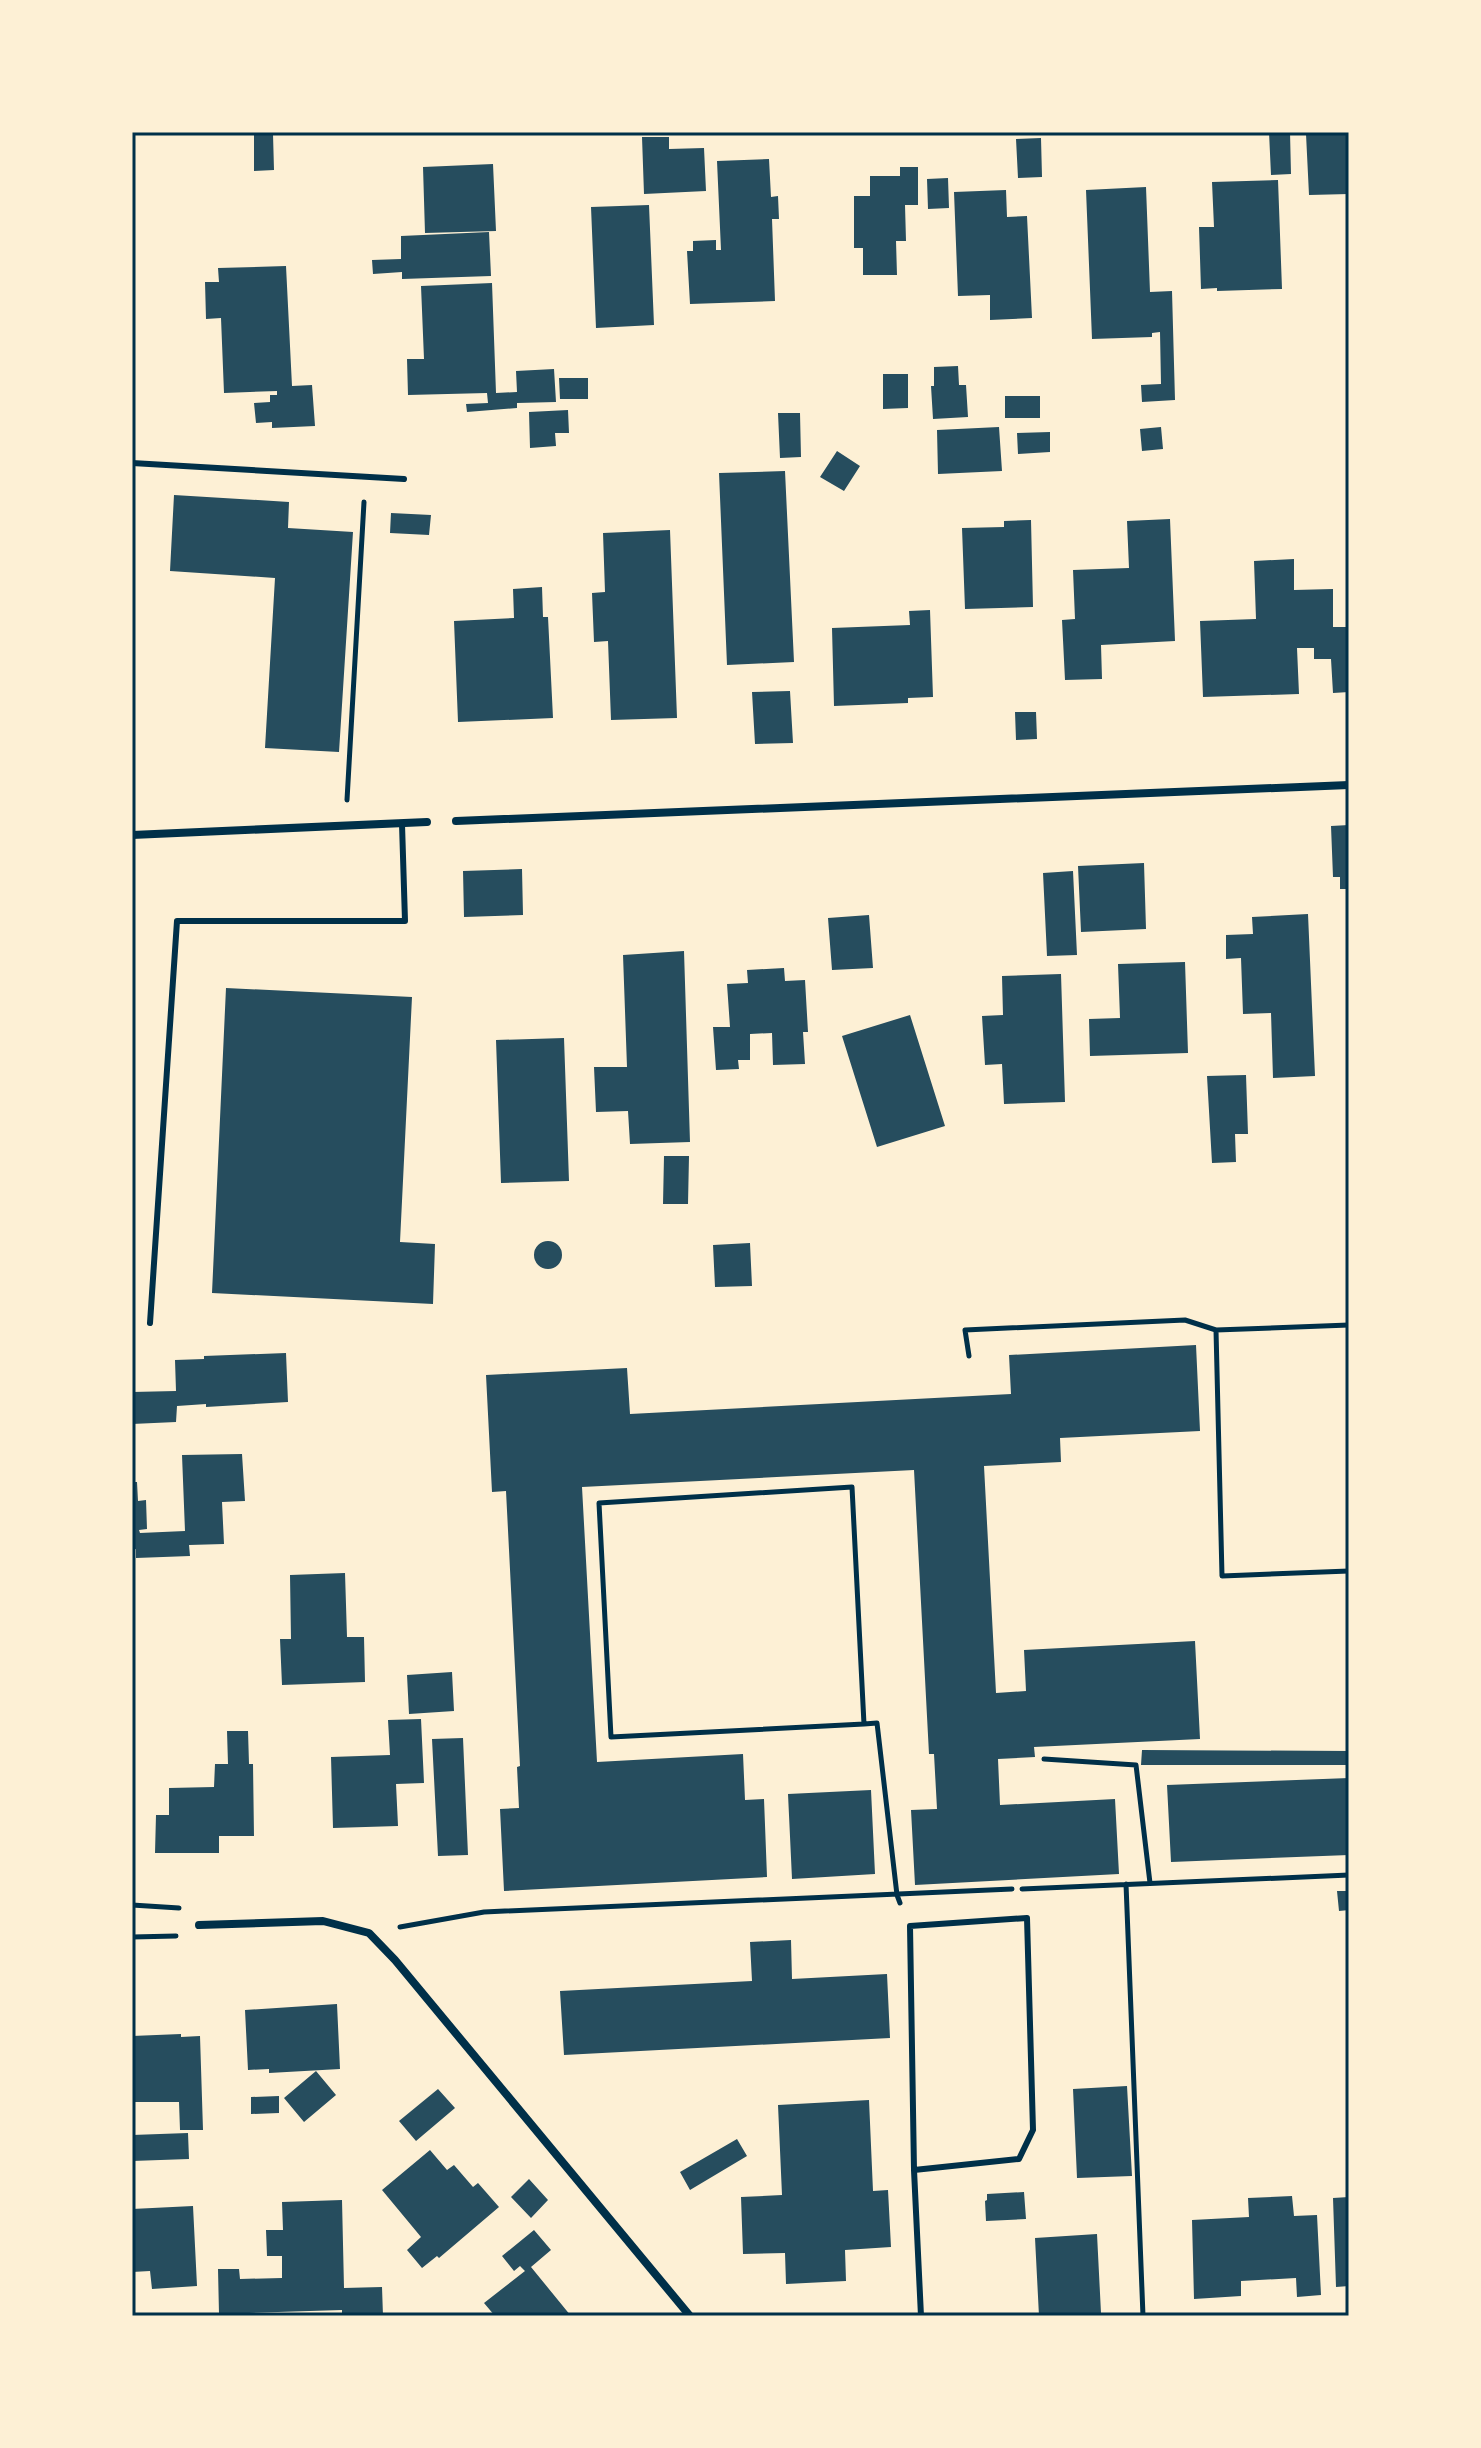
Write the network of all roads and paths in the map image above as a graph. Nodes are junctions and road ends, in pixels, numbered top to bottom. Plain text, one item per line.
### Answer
1 (132, 463) edge
2 (366, 477) junction
3 (404, 479) dead end
4 (1349, 785) edge
5 (456, 821) dead end
6 (427, 822) dead end
7 (402, 824) junction
8 (345, 826) junction
9 (132, 835) edge
10 (150, 1323) dead end
11 (1349, 1325) edge
12 (1216, 1330) junction
13 (969, 1356) dead end
14 (1349, 1571) edge
15 (864, 1724) junction
16 (1044, 1759) dead end
17 (1349, 1875) edge
18 (1150, 1883) junction
19 (1126, 1884) junction
20 (897, 1895) junction
21 (132, 1905) edge
22 (199, 1925) junction
23 (910, 1926) junction
24 (369, 1933) junction
25 (132, 1937) edge
26 (914, 2170) junction
27 (690, 2316) edge
28 (921, 2316) edge
29 (1143, 2316) edge

1 - 2 lane
2 - 3 lane
2 - 8 path
4 - 5 street
6 - 7 street
7 - 8 street
7 - 10 lane
8 - 9 street
11 - 12 path
12 - 13 path
12 - 14 path
15 - 15 path
15 - 20 path
16 - 18 path
17 - 18 path
18 - 19 path
19 - 20 path
19 - 29 path
20 - 23 path
20 - 24 path
21 - 22 path
22 - 24 street
22 - 25 path
23 - 26 lane
23 - 26 lane
24 - 27 street
26 - 28 lane

